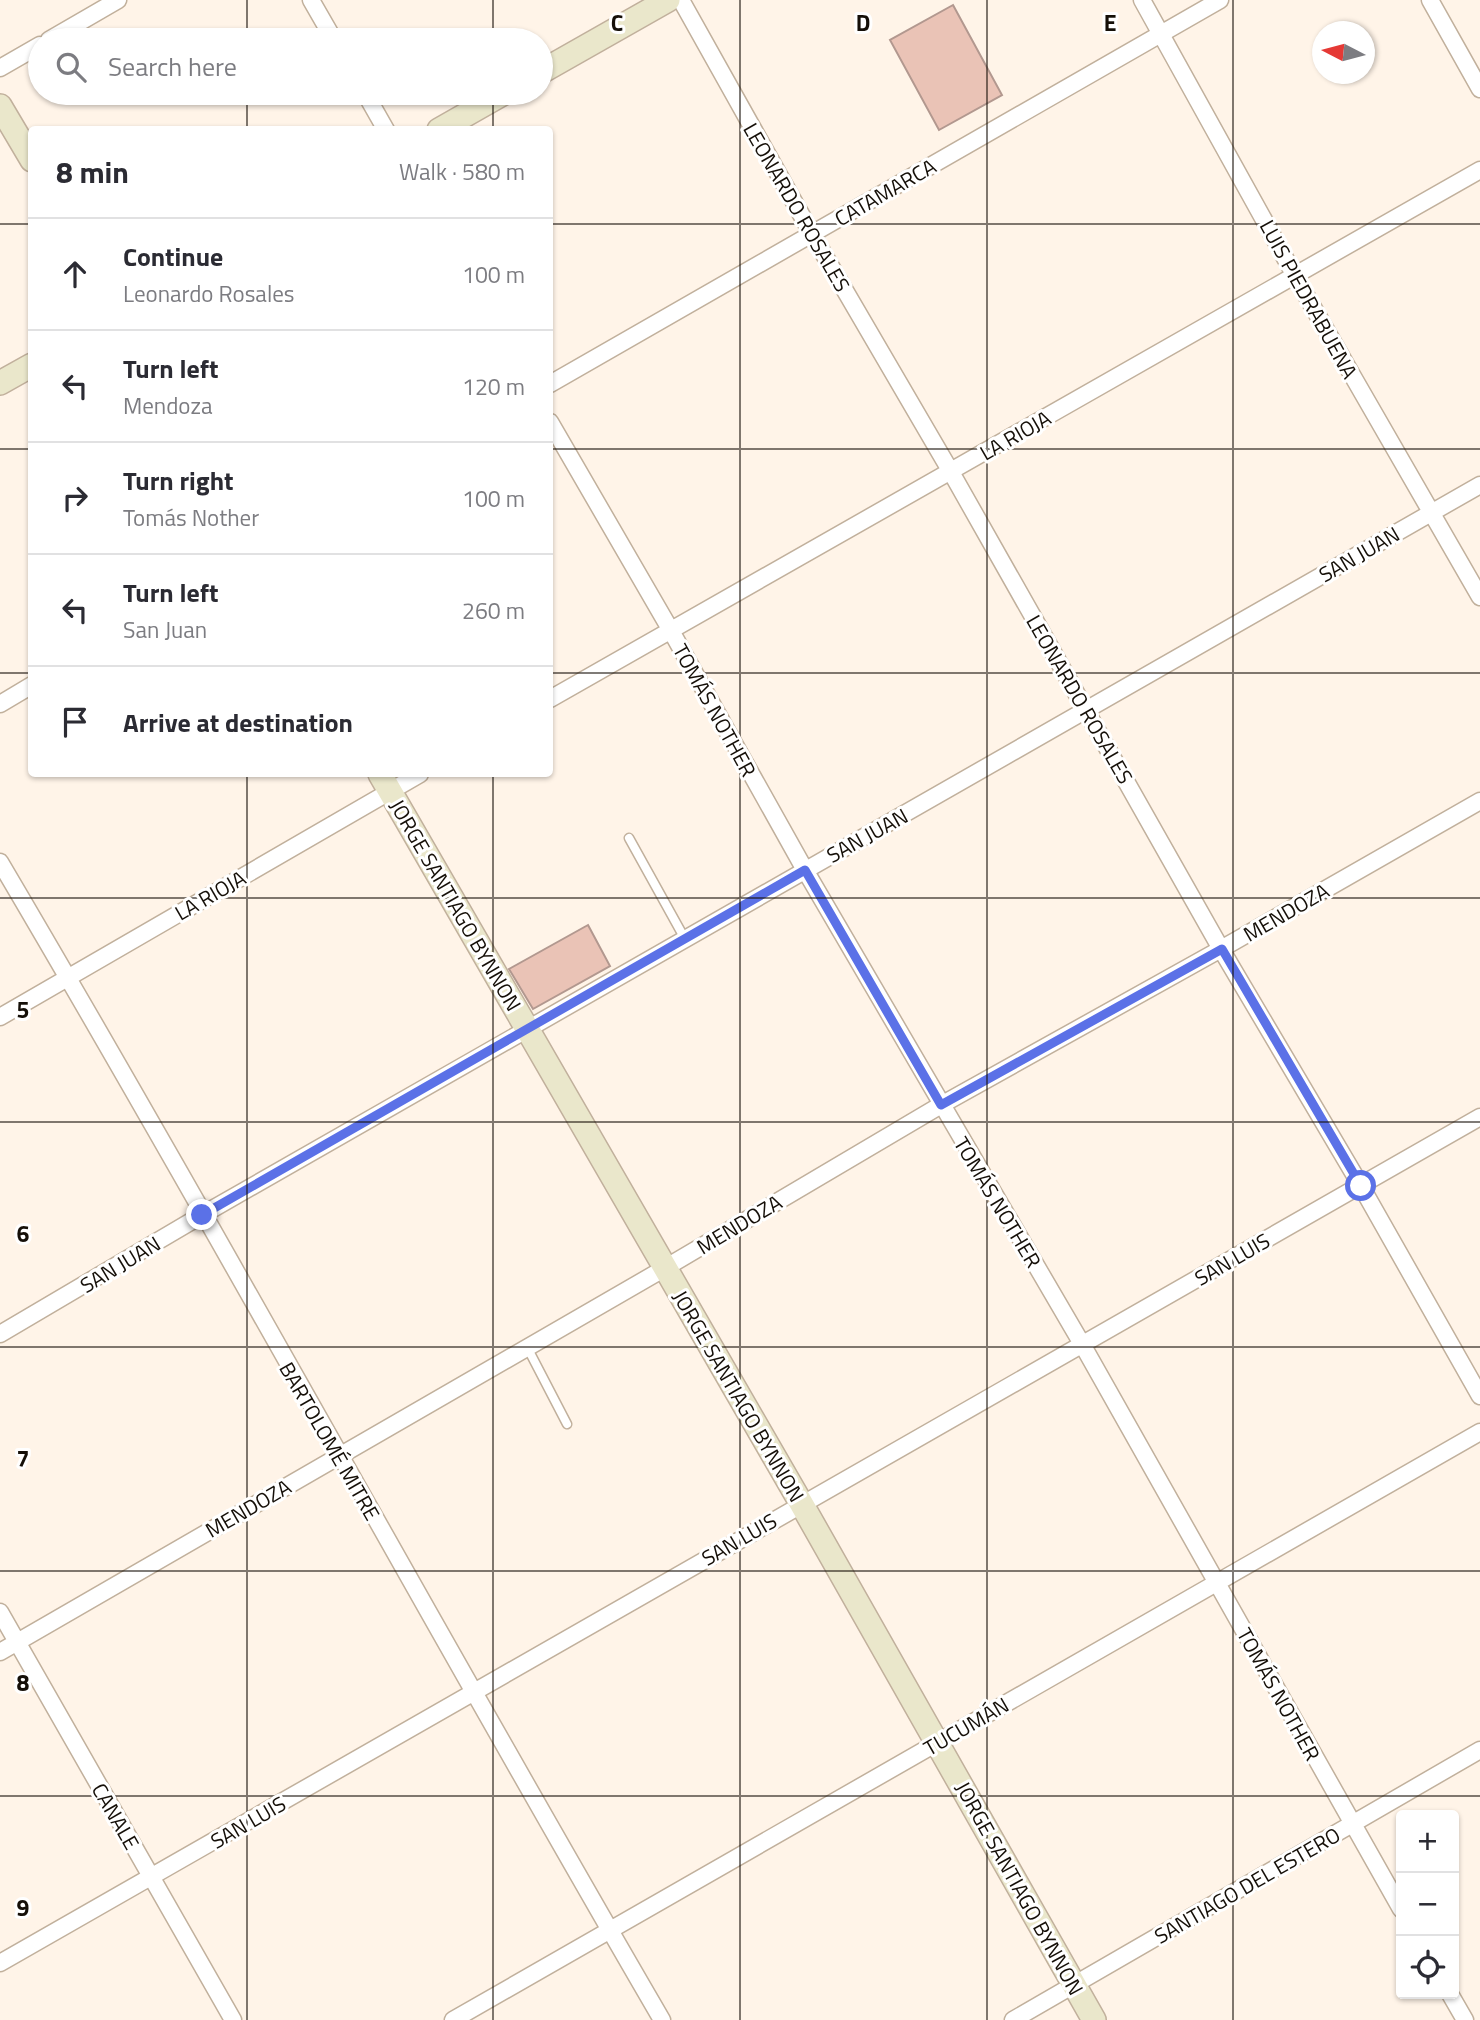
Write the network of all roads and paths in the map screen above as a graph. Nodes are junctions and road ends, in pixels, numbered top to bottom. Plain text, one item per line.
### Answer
1 (118, 0) edge
2 (311, 0) edge
3 (668, 0) edge
4 (681, 0) edge
5 (1142, 0) edge
6 (1220, 0) edge
7 (1430, 0) edge
8 (70, 28) edge
9 (327, 28) edge
10 (1162, 34) junction
11 (28, 52) edge
12 (553, 65) edge
13 (0, 68) edge
14 (1480, 89) edge
15 (372, 105) edge
16 (483, 105) edge
17 (0, 106) edge
18 (384, 126) edge
19 (446, 126) edge
20 (28, 153) edge
21 (1480, 170) edge
22 (812, 234) junction
23 (1295, 276) junction
24 (28, 367) edge
25 (553, 382) edge
26 (0, 383) edge
27 (553, 427) edge
28 (951, 472) junction
29 (1480, 485) edge
30 (1431, 513) junction
31 (1480, 597) edge
32 (670, 629) junction
33 (28, 687) edge
34 (553, 697) edge
35 (0, 704) edge
36 (1087, 711) junction
37 (407, 777) edge
38 (385, 782) edge
39 (1480, 801) edge
40 (629, 838) dead end
41 (0, 862) edge
42 (805, 870) junction
43 (685, 939) junction
44 (1222, 949) junction
45 (68, 977) junction
46 (0, 1017) edge
47 (528, 1030) junction
48 (941, 1105) junction
49 (1480, 1117) edge
50 (1361, 1186) junction
51 (202, 1215) junction
52 (665, 1268) junction
53 (0, 1334) edge
54 (1082, 1344) junction
55 (527, 1347) junction
56 (1480, 1396) edge
57 (567, 1424) dead end
58 (1480, 1432) edge
59 (338, 1455) junction
60 (802, 1503) junction
61 (1217, 1584) junction
62 (0, 1612) edge
63 (17, 1642) junction
64 (0, 1652) edge
65 (474, 1693) junction
66 (938, 1742) junction
67 (1480, 1750) edge
68 (1352, 1825) junction
69 (151, 1877) junction
70 (1396, 1900) edge
71 (610, 1931) junction
72 (0, 1963) edge
73 (1074, 1984) junction
74 (1453, 1999) edge
75 (233, 2020) edge
76 (453, 2020) edge
77 (662, 2020) edge
78 (1013, 2020) edge
79 (1094, 2020) edge
80 (1465, 2020) edge

1 - 8 street
2 - 9 street
3 - 12 street
4 - 22 street, LEONARDO ROSALES
5 - 10 street, LUIS PIEDRABUENA
6 - 10 street, CATAMARCA
7 - 14 street
10 - 22 street, CATAMARCA
10 - 23 street, LUIS PIEDRABUENA
11 - 13 street
15 - 18 street
16 - 19 street
17 - 20 street
21 - 23 street, LA RIOJA
22 - 25 street, CATAMARCA
22 - 28 street, LEONARDO ROSALES
23 - 28 street, LA RIOJA
23 - 30 street, LUIS PIEDRABUENA
24 - 26 street
27 - 32 street, TOMÁS NOTHER
28 - 32 street, LA RIOJA
28 - 36 street, LEONARDO ROSALES
29 - 30 street, SAN JUAN
30 - 31 street, LUIS PIEDRABUENA
30 - 36 street, SAN JUAN
32 - 34 street, LA RIOJA
32 - 42 street, TOMÁS NOTHER
33 - 35 street
36 - 42 street, SAN JUAN
36 - 44 street, LEONARDO ROSALES
37 - 38 street, LA RIOJA
38 - 45 street, LA RIOJA
38 - 47 street, JORGE SANTIAGO BYNNON
39 - 44 street, MENDOZA
40 - 43 lane
41 - 45 street, BARTOLOMÉ MITRE
42 - 43 street, SAN JUAN
42 - 48 street, TOMÁS NOTHER
43 - 47 street, SAN JUAN
44 - 48 street, MENDOZA
44 - 50 street, LEONARDO ROSALES
45 - 46 street, LA RIOJA
45 - 51 street, BARTOLOMÉ MITRE
47 - 51 street, SAN JUAN
47 - 52 street, JORGE SANTIAGO BYNNON
48 - 52 street, MENDOZA
48 - 54 street, TOMÁS NOTHER
49 - 50 street, SAN LUIS
50 - 54 street, SAN LUIS
50 - 56 street, LEONARDO ROSALES
51 - 53 street, SAN JUAN
51 - 59 street, BARTOLOMÉ MITRE
52 - 55 street, MENDOZA
52 - 60 street, JORGE SANTIAGO BYNNON
54 - 60 street, SAN LUIS
54 - 61 street, TOMÁS NOTHER
55 - 57 lane
55 - 59 street, MENDOZA
58 - 61 street, TUCUMÁN
59 - 63 street, MENDOZA
59 - 65 street, BARTOLOMÉ MITRE
60 - 65 street, SAN LUIS
60 - 66 street, JORGE SANTIAGO BYNNON
61 - 66 street, TUCUMÁN
61 - 68 street, TOMÁS NOTHER
62 - 63 street, CANALE
63 - 64 street, MENDOZA
63 - 69 street, CANALE
65 - 69 street, SAN LUIS
65 - 71 street, BARTOLOMÉ MITRE
66 - 71 street, TUCUMÁN
66 - 73 street, JORGE SANTIAGO BYNNON
67 - 68 street, SANTIAGO DEL ESTERO
68 - 70 street, TOMÁS NOTHER
68 - 73 street, SANTIAGO DEL ESTERO
69 - 72 street, SAN LUIS
69 - 75 street, CANALE
71 - 76 street, TUCUMÁN
71 - 77 street, BARTOLOMÉ MITRE
73 - 78 street, SANTIAGO DEL ESTERO
73 - 79 street, JORGE SANTIAGO BYNNON
74 - 80 street

